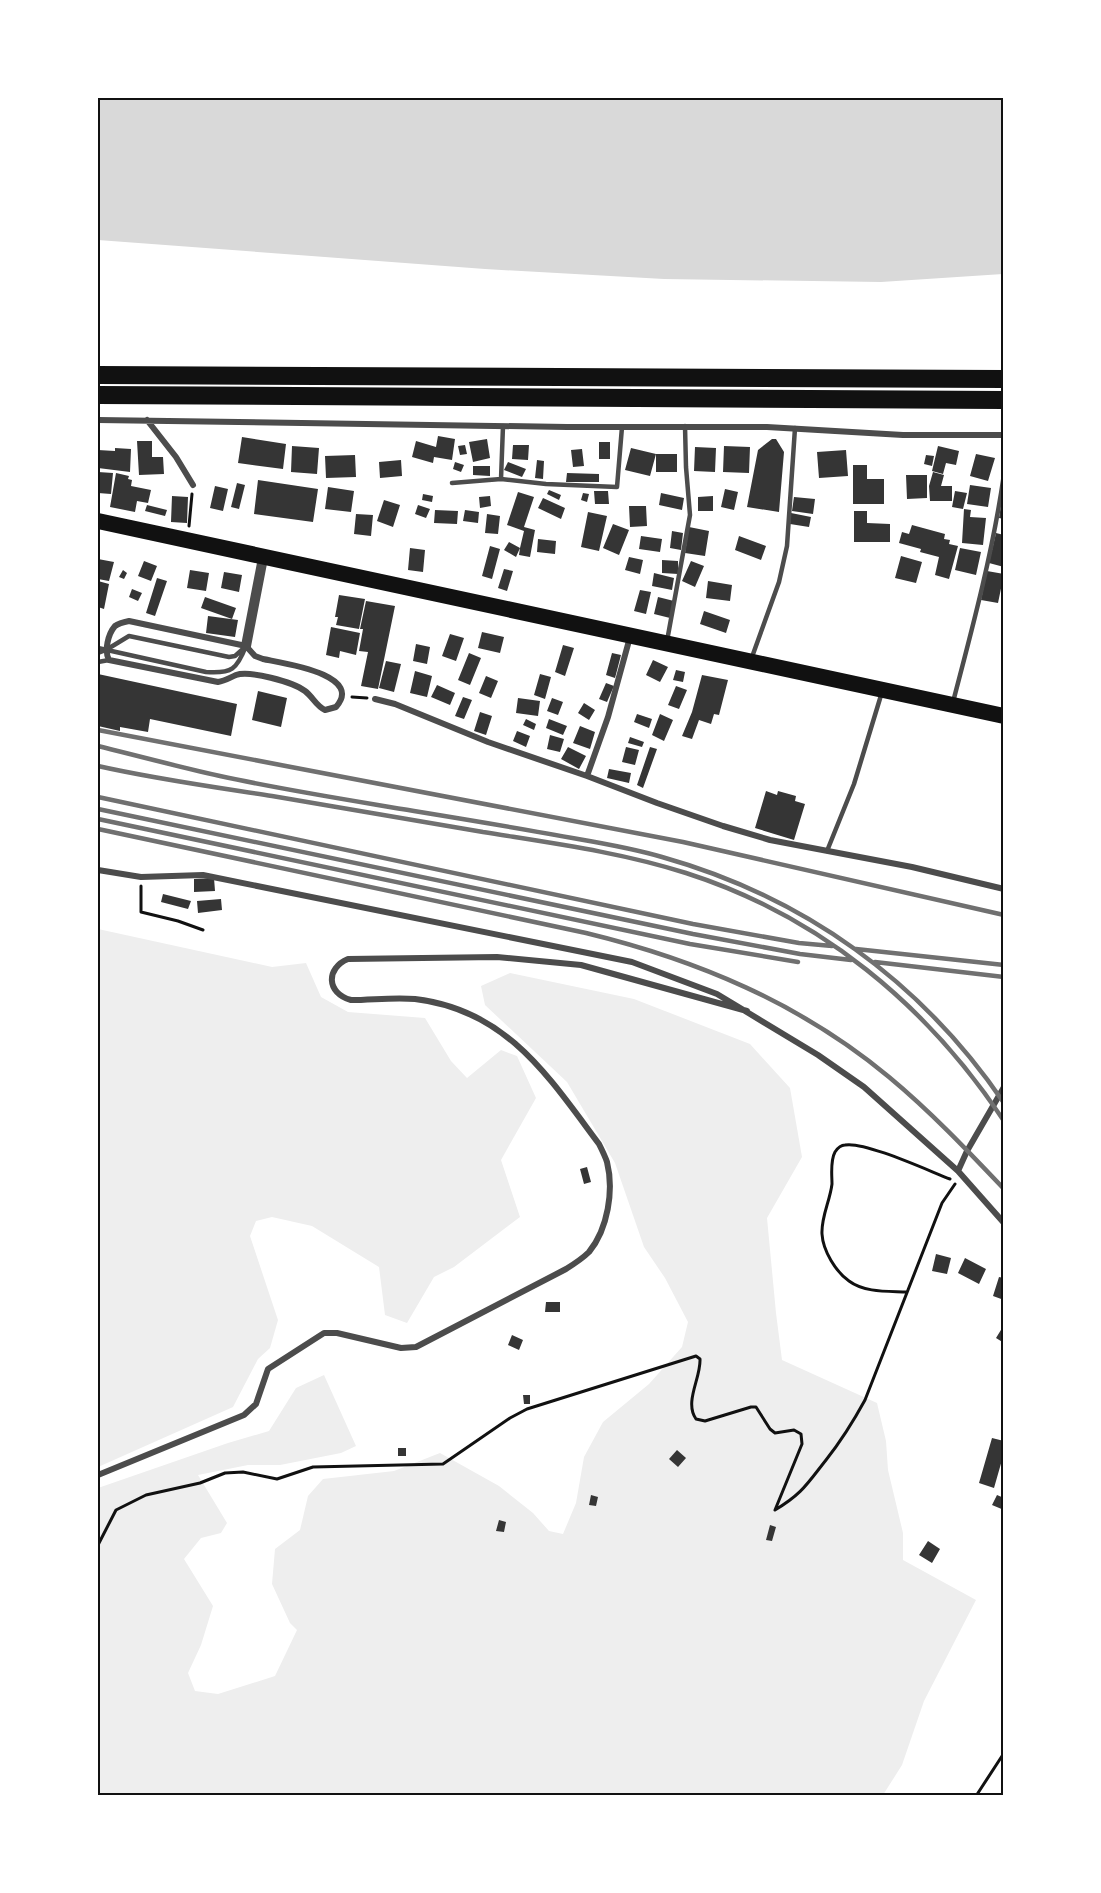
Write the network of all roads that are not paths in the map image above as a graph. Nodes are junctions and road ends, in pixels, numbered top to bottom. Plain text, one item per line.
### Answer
1 (98, 375) edge
2 (1004, 379) edge
3 (98, 395) edge
4 (1004, 400) edge
5 (98, 420) edge
6 (147, 420) junction
7 (503, 426) junction
8 (685, 426) junction
9 (622, 427) junction
10 (795, 428) junction
11 (1004, 435) edge
12 (1004, 474) edge
13 (501, 479) junction
14 (452, 483) dead end
15 (193, 485) road end
16 (98, 521) edge
17 (263, 558) junction
18 (630, 637) junction
19 (667, 643) junction
20 (246, 646) junction
21 (98, 648) edge
22 (106, 650) junction
23 (98, 653) edge
24 (109, 660) junction
25 (98, 662) edge
26 (750, 662) junction
27 (883, 690) junction
28 (375, 699) road end
29 (952, 705) junction
30 (1004, 716) edge
31 (588, 776) junction
32 (827, 851) junction
33 (98, 870) edge
34 (1003, 888) edge
35 (747, 1011) junction
36 (1004, 1087) edge
37 (958, 1171) junction
38 (1004, 1223) edge
39 (98, 1475) edge

1 - 2 highway
3 - 4 highway
5 - 6 street
6 - 7 street
6 - 15 street
7 - 9 street
7 - 13 lane
8 - 9 street
8 - 10 street
8 - 19 lane
9 - 13 lane
10 - 11 street
10 - 26 lane
12 - 29 lane
13 - 14 lane
16 - 17 highway
17 - 18 highway
17 - 20 street
18 - 19 highway
18 - 31 street
19 - 26 highway
20 - 22 lane
20 - 22 lane
20 - 22 street
20 - 24 street
21 - 22 lane
22 - 23 lane
22 - 24 street
24 - 25 lane
26 - 27 highway
27 - 29 highway
27 - 32 lane
28 - 31 street
29 - 30 highway
31 - 32 street
32 - 34 street
33 - 35 street
35 - 37 street
35 - 39 street
36 - 37 street
37 - 38 street

